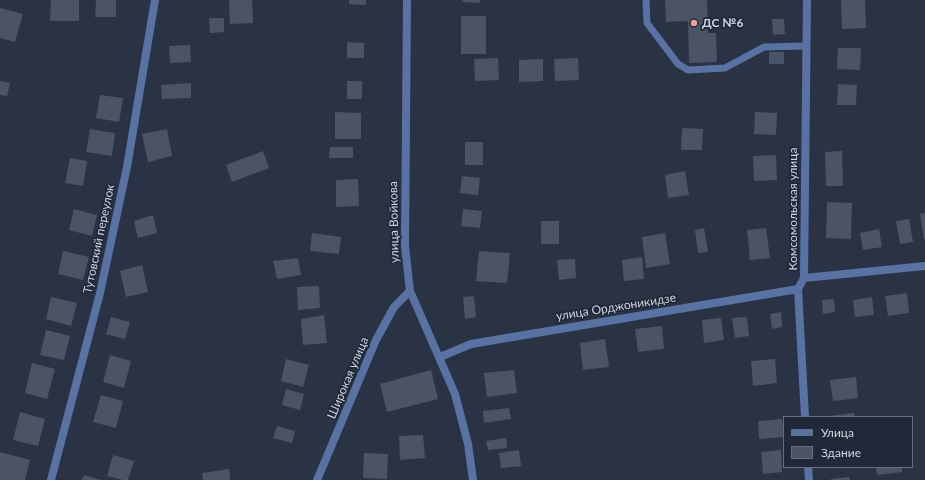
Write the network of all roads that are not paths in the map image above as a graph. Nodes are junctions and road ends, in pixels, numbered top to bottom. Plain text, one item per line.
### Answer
1 (154, 0) edge
2 (407, 0) edge
3 (646, 0) edge
4 (807, 0) edge
5 (806, 46) junction
6 (925, 266) edge
7 (804, 278) junction
8 (798, 289) junction
9 (410, 291) junction
10 (440, 357) junction
11 (806, 416) edge
12 (808, 468) edge
13 (51, 480) edge
14 (318, 480) edge
15 (473, 480) edge
16 (809, 480) edge

1 - 13 street, Тутовский переулок
2 - 9 street, улица Войкова
3 - 5 lane
4 - 5 street, Комсомольская улица
5 - 7 street, Комсомольская улица
6 - 7 street
7 - 8 street, Комсомольская улица
8 - 10 street, улица Орджоникидзе
8 - 11 street
9 - 10 street, улица Войкова
9 - 14 street, Широкая улица
10 - 15 street, улица Войкова
12 - 16 street

